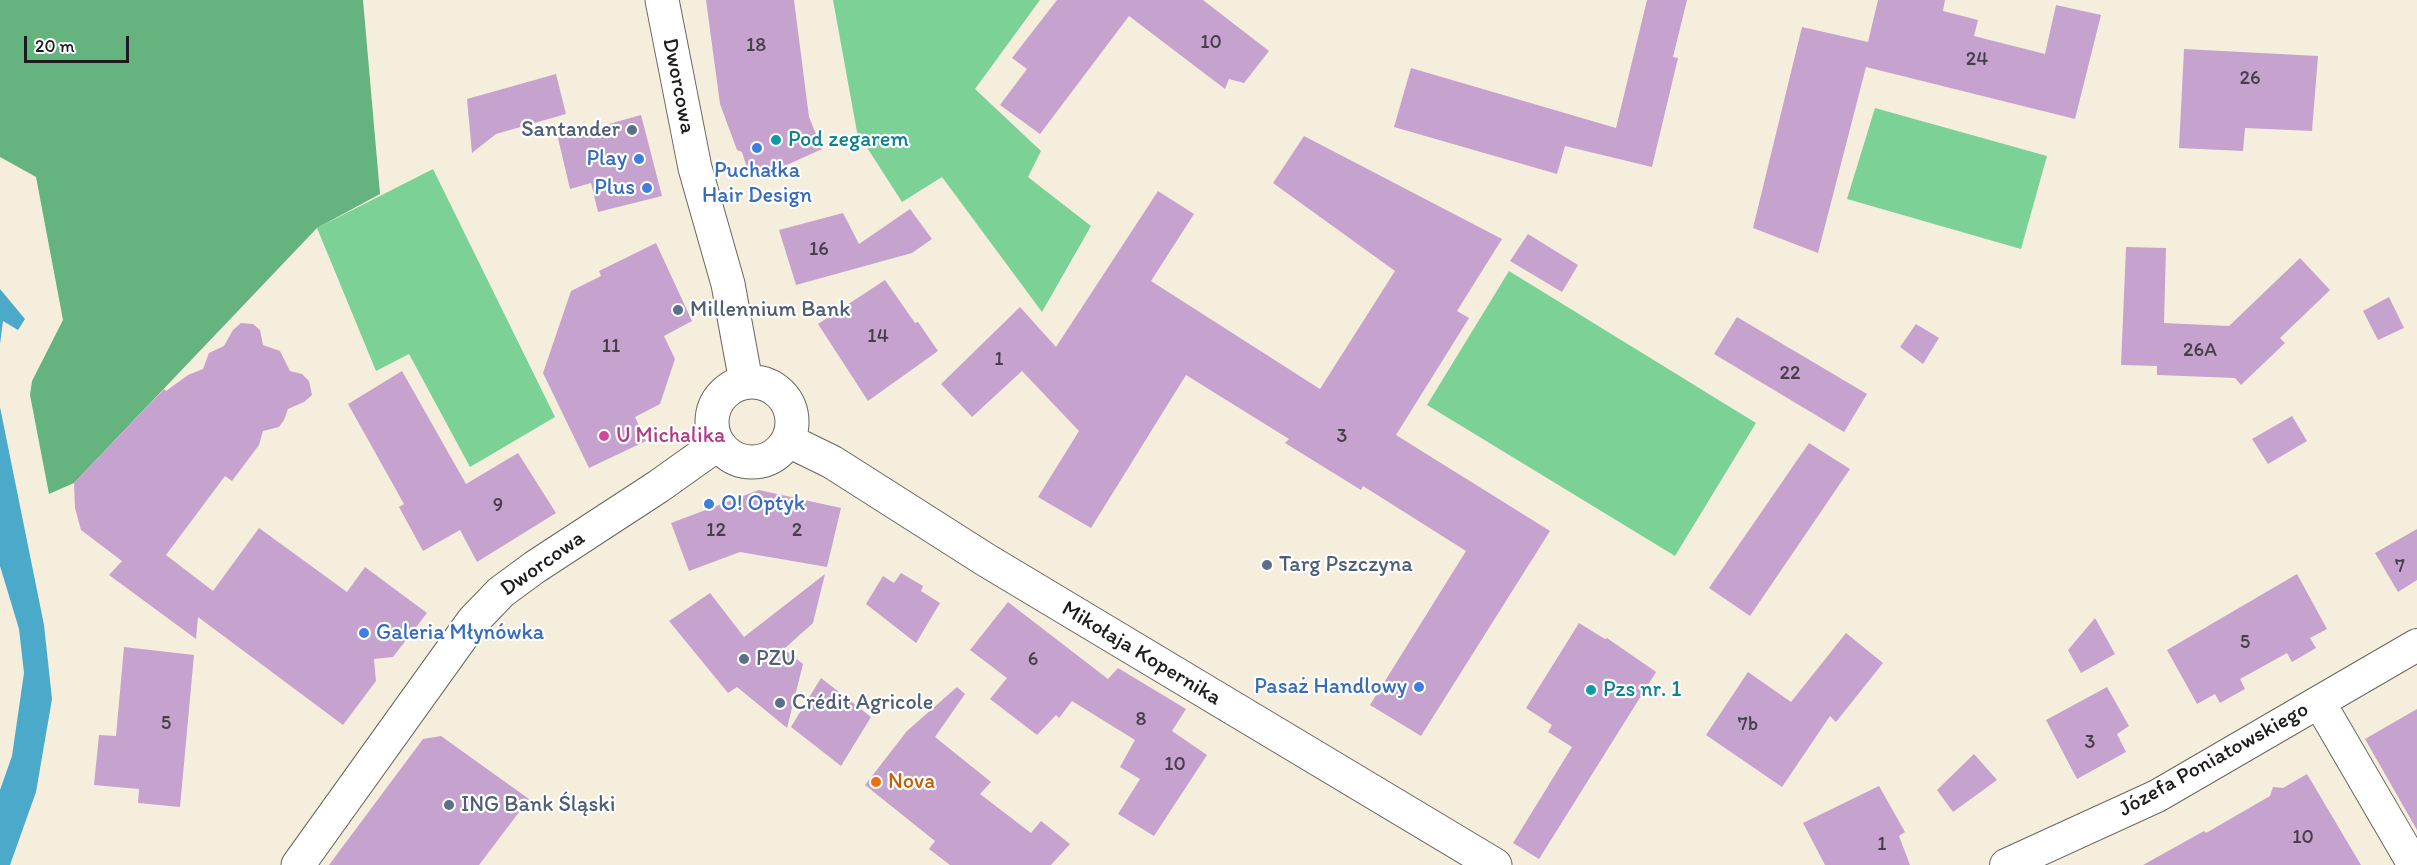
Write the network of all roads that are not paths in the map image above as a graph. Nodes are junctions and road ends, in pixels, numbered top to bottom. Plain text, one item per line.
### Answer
1 (662, 0) edge
2 (746, 382) junction
3 (789, 441) junction
4 (718, 444) junction
5 (2417, 645) edge
6 (2319, 702) junction
7 (298, 865) edge
8 (1495, 865) edge
9 (2006, 865) edge
10 (2414, 865) edge

1 - 2 street, Dworcowa
2 - 3 street
2 - 4 street
3 - 4 street
3 - 8 street, Mikołaja Kopernika
4 - 7 street, Dworcowa
5 - 6 street, Józefa Poniatowskiego
6 - 9 street, Józefa Poniatowskiego
6 - 10 street

